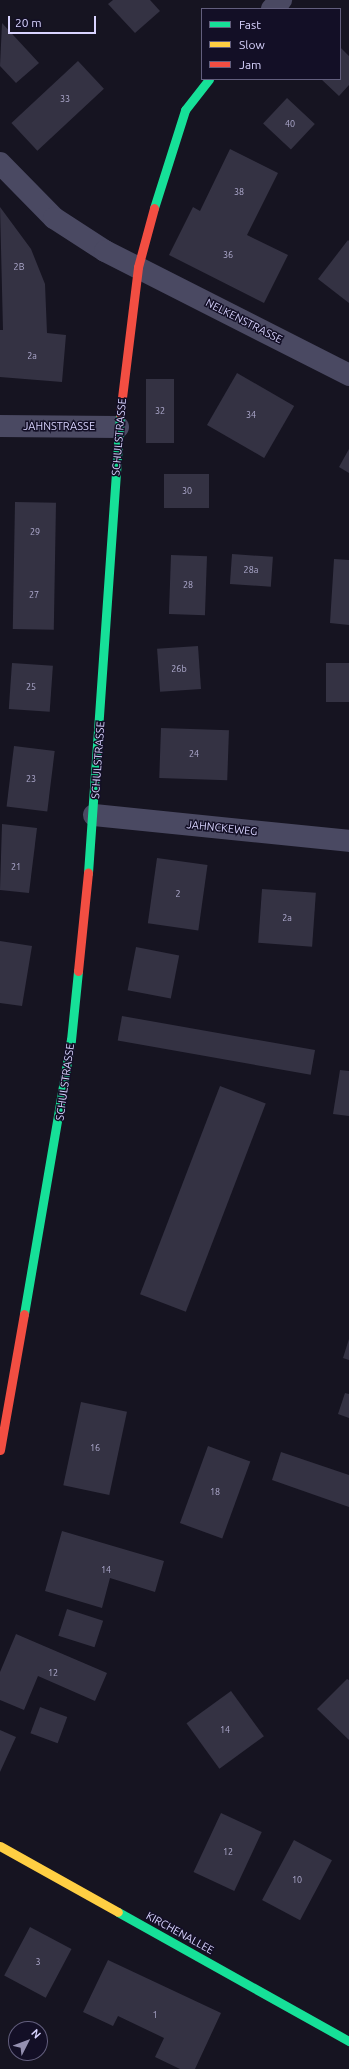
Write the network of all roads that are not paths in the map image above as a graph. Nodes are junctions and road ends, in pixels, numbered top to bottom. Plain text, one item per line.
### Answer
1 (281, 0) edge
2 (273, 8) edge
3 (207, 80) edge
4 (0, 163) edge
5 (138, 267) junction
6 (349, 375) edge
7 (0, 426) edge
8 (118, 427) junction
9 (94, 815) junction
10 (349, 841) edge
11 (0, 1450) edge
12 (0, 1846) edge
13 (349, 2041) edge

1 - 2 street
3 - 5 street, SCHULSTRASSE
4 - 5 street, NELKENSTRASSE
5 - 6 street, NELKENSTRASSE
5 - 8 street, SCHULSTRASSE
7 - 8 street, JAHNSTRASSE
8 - 9 street, SCHULSTRASSE
9 - 10 street, JAHNCKEWEG
9 - 11 street, SCHULSTRASSE
12 - 13 street, KIRCHENALLEE

